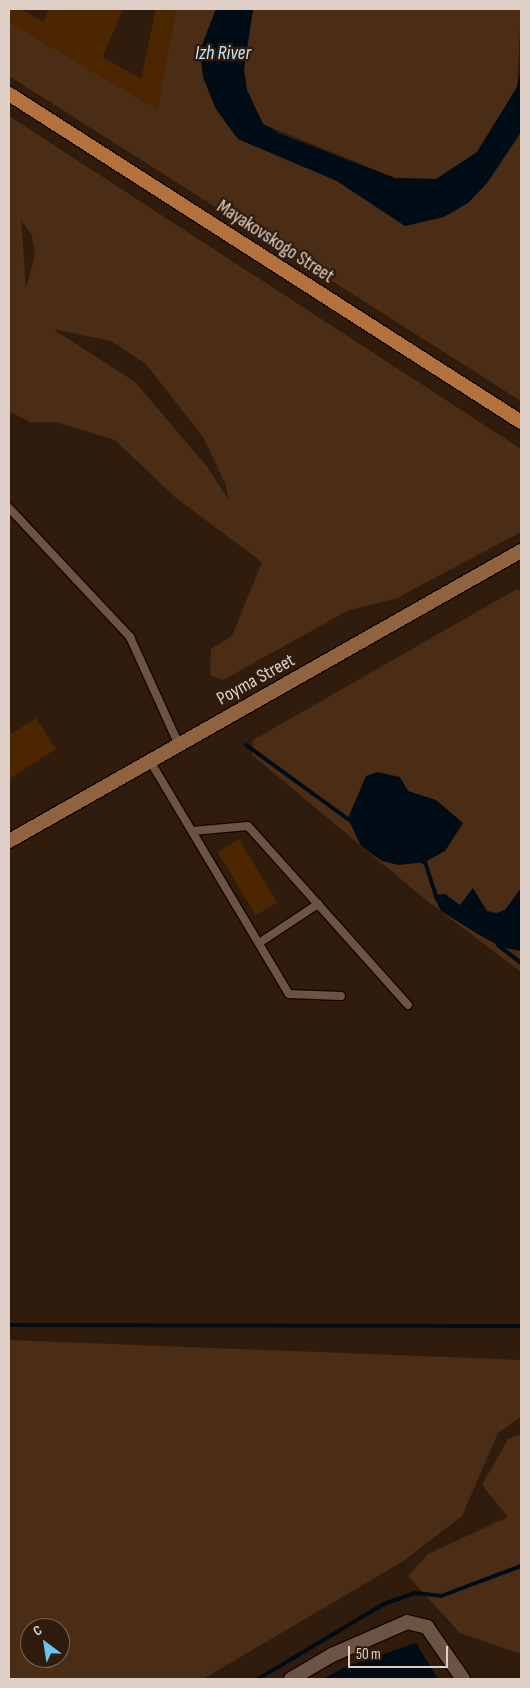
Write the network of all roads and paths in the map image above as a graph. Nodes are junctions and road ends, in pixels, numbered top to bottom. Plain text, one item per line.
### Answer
1 (9, 94) edge
2 (521, 422) edge
3 (9, 508) edge
4 (521, 551) edge
5 (179, 745) junction
6 (150, 761) junction
7 (192, 831) junction
8 (9, 841) edge
9 (318, 904) junction
10 (259, 944) junction
11 (341, 996) dead end
12 (408, 1005) dead end
13 (291, 1679) edge
14 (463, 1679) edge

1 - 2 main road, Mayakovskogo Street
3 - 5 lane
4 - 5 main road, Poyma Street
5 - 6 main road, Poyma Street
6 - 7 lane
6 - 8 main road, Poyma Street
7 - 9 lane
7 - 10 lane
9 - 10 lane
9 - 12 lane
10 - 11 lane
13 - 14 street

